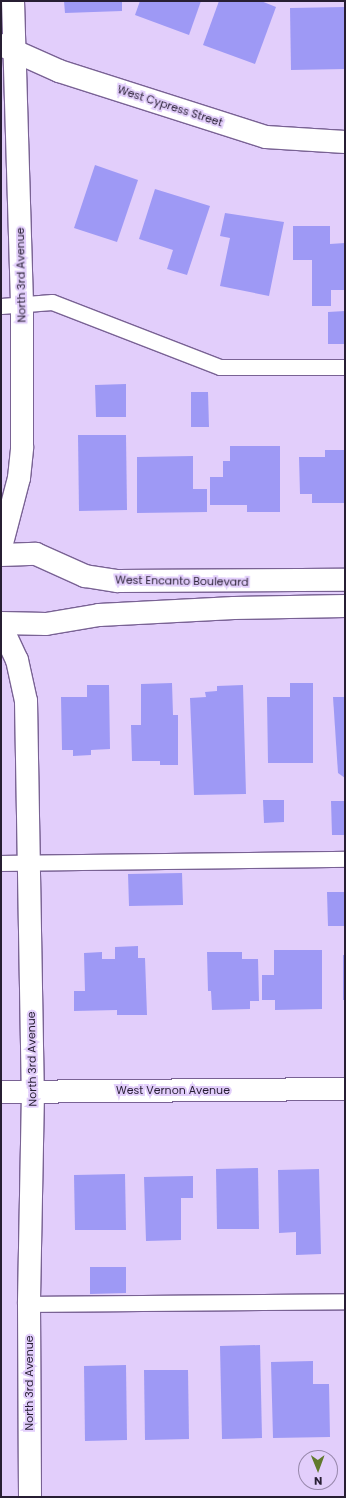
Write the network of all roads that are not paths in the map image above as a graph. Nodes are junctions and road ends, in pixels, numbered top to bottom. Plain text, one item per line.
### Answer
1 (13, 1) edge
2 (8, 47) edge
3 (345, 142) edge
4 (11, 305) edge
5 (345, 367) edge
6 (1, 547) edge
7 (1, 555) edge
8 (345, 580) edge
9 (345, 606) edge
10 (1, 622) edge
11 (1, 626) edge
12 (345, 859) edge
13 (1, 863) edge
14 (29, 863) junction
15 (345, 1089) edge
16 (1, 1092) edge
17 (33, 1092) junction
18 (345, 1301) edge
19 (29, 1304) junction
20 (30, 1497) edge

1 - 2 street, North 3rd Avenue
2 - 3 street, West Cypress Street
2 - 4 street, North 3rd Avenue
4 - 5 lane
4 - 6 street, North 3rd Avenue
7 - 8 street, West Encanto Boulevard
9 - 10 street
11 - 14 street, North 3rd Avenue
12 - 14 lane
13 - 14 lane
14 - 17 street, North 3rd Avenue
15 - 17 street, West Vernon Avenue
16 - 17 street, West Vernon Avenue
17 - 19 street, North 3rd Avenue
18 - 19 lane
19 - 20 street, North 3rd Avenue

